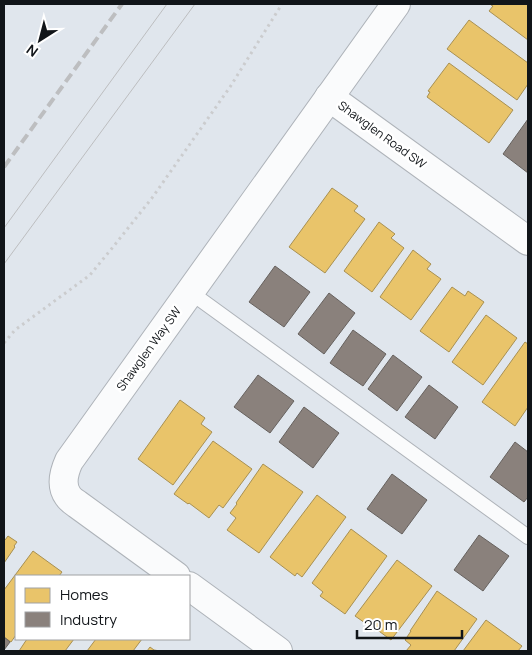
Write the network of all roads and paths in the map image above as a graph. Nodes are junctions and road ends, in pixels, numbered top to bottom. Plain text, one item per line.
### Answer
1 (282, 4) edge
2 (396, 4) edge
3 (329, 97) junction
4 (528, 239) edge
5 (190, 292) junction
6 (4, 343) edge
7 (528, 537) edge
8 (175, 575) edge
9 (190, 587) edge
10 (278, 651) edge

1 - 6 path
2 - 3 street, Shawglen Road SW
3 - 4 street, Shawglen Road SW
3 - 5 street, Shawglen Way SW
5 - 7 lane
5 - 8 street, Shawglen Way SW
9 - 10 street

